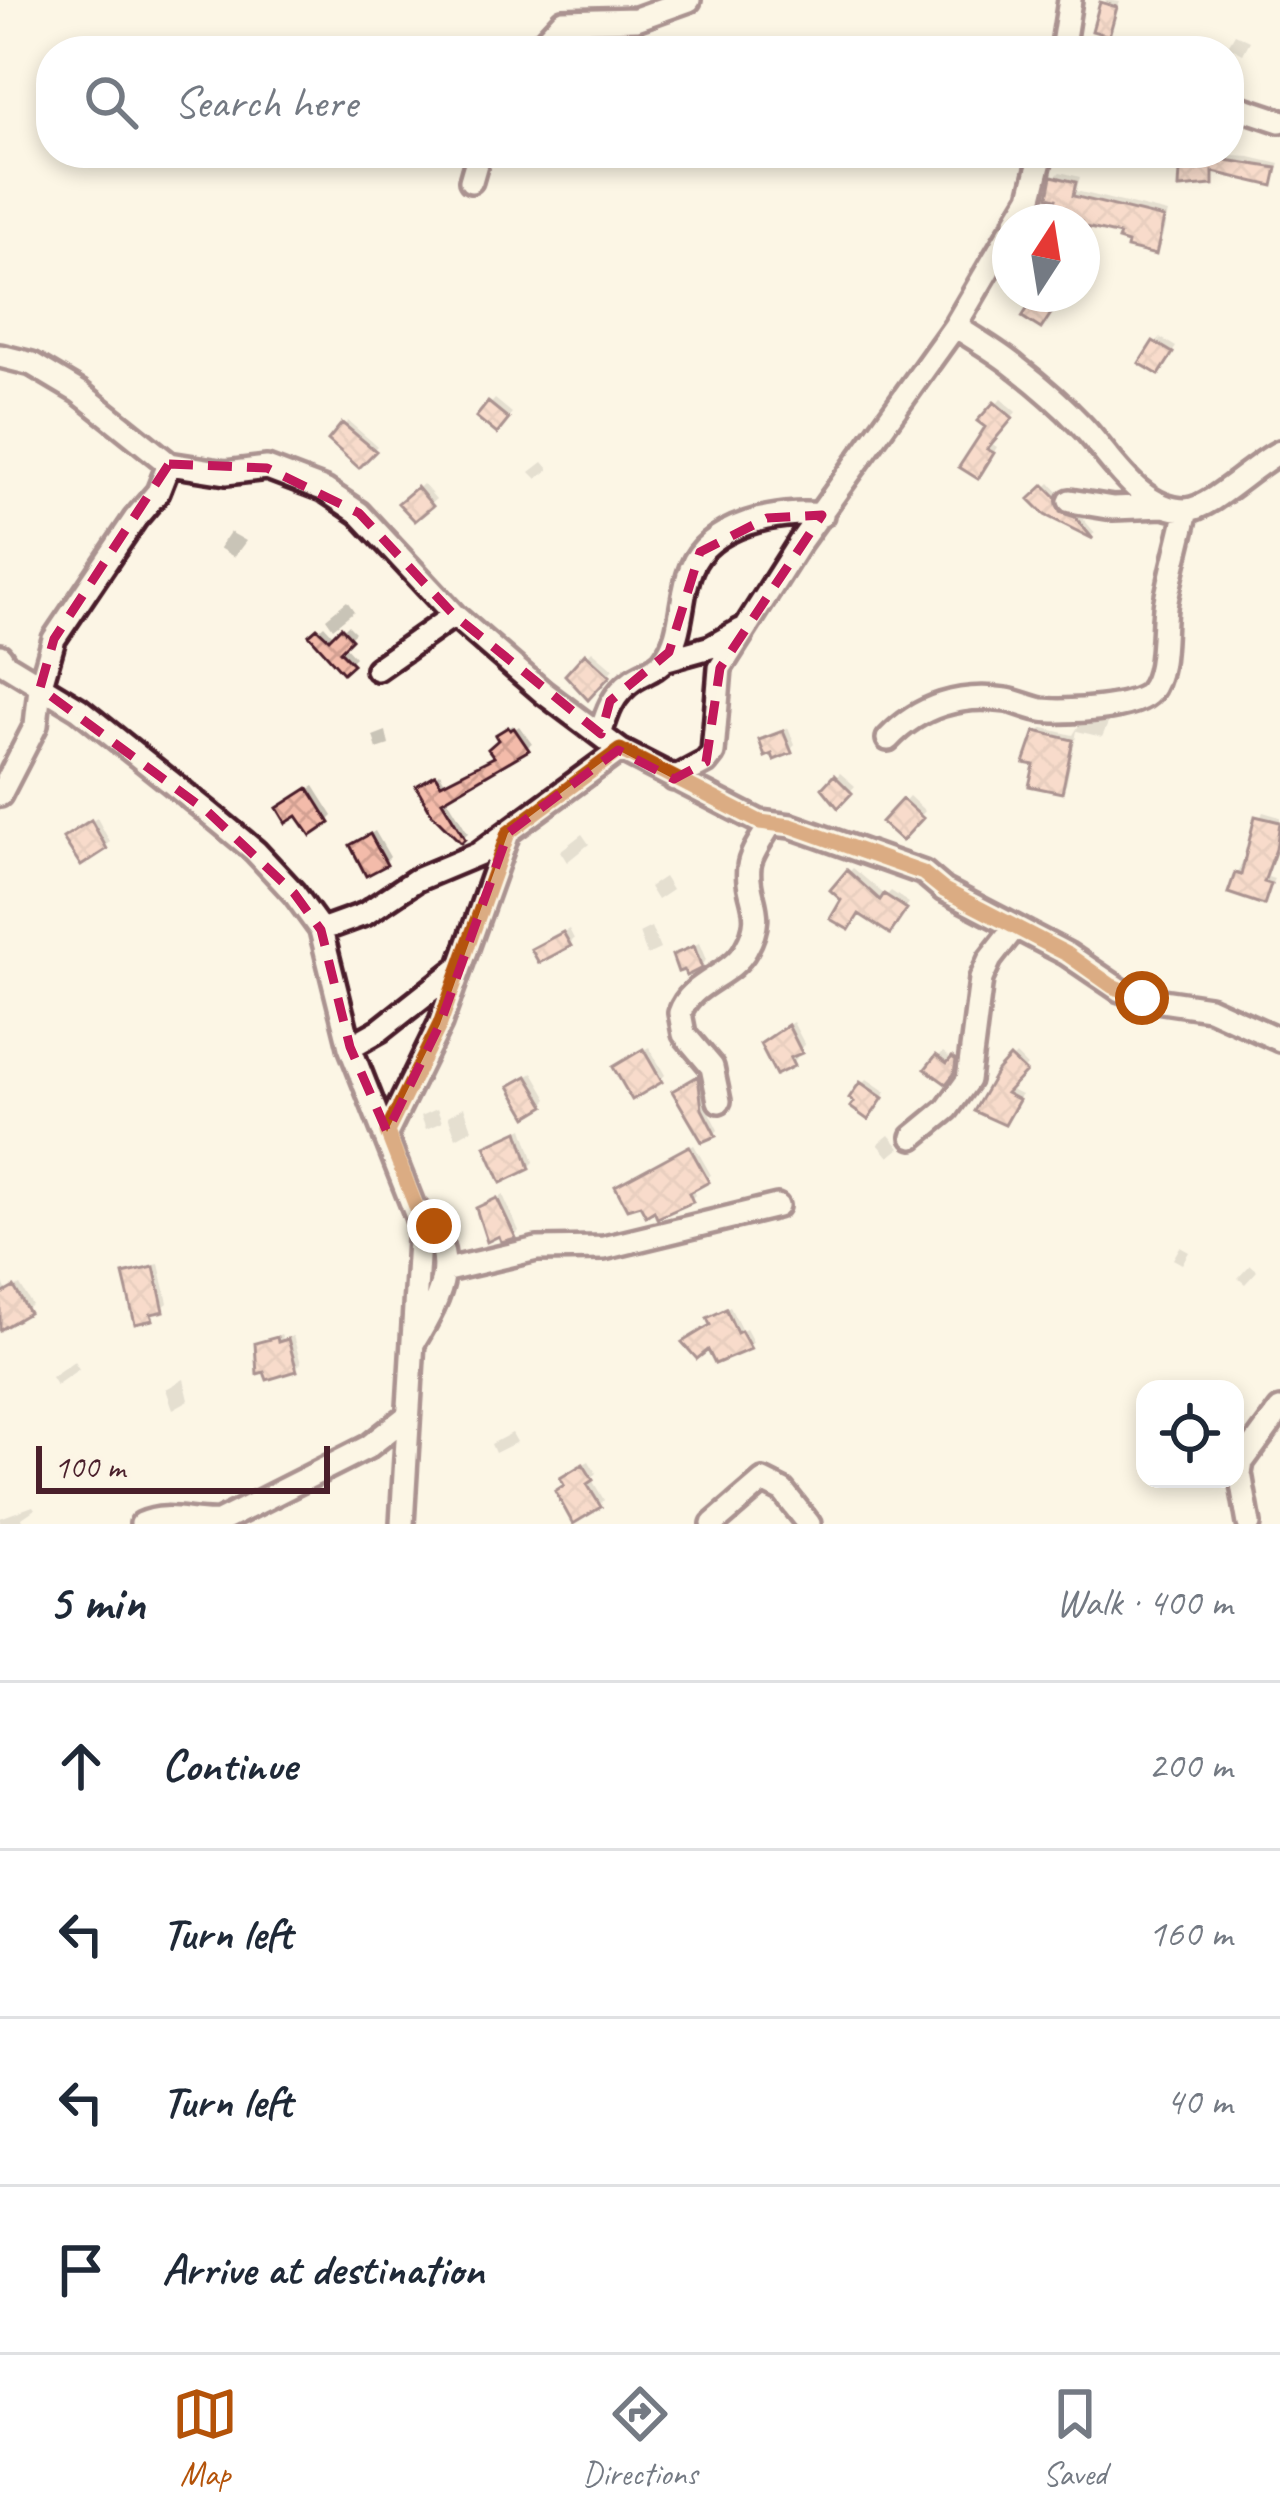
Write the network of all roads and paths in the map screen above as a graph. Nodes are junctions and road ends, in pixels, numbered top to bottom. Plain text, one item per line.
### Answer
1 (689, 0) edge
2 (1070, 0) edge
3 (549, 36) edge
4 (1064, 36) edge
5 (1244, 109) edge
6 (1280, 121) edge
7 (475, 168) edge
8 (1038, 168) edge
9 (472, 181) dead end
10 (1026, 204) edge
11 (992, 263) edge
12 (955, 326) junction
13 (0, 356) edge
14 (1280, 452) edge
15 (169, 464) junction
16 (1070, 501) dead end
17 (1177, 508) junction
18 (822, 515) junction
19 (454, 615) junction
20 (744, 628) junction
21 (0, 656) edge
22 (664, 661) junction
23 (377, 669) dead end
24 (40, 688) junction
25 (600, 735) junction
26 (888, 739) dead end
27 (620, 750) junction
28 (674, 779) junction
29 (0, 795) edge
30 (770, 825) junction
31 (508, 833) junction
32 (1015, 927) junction
33 (321, 931) junction
34 (456, 970) junction
35 (1280, 1040) edge
36 (350, 1047) junction
37 (719, 1101) dead end
38 (387, 1132) junction
39 (913, 1137) dead end
40 (777, 1206) dead end
41 (417, 1209) junction
42 (447, 1270) junction
43 (412, 1346) junction
44 (1280, 1410) edge
45 (406, 1417) junction
46 (142, 1524) edge
47 (402, 1524) edge
48 (713, 1524) edge
49 (809, 1524) edge
50 (1249, 1524) edge

1 - 3 street
2 - 4 street
5 - 6 street
7 - 9 street
8 - 10 street
11 - 12 street
12 - 17 street
12 - 18 street
13 - 15 street
14 - 17 street
15 - 19 street
15 - 24 street
16 - 17 street
17 - 26 street
18 - 20 street
18 - 22 street
19 - 23 street
19 - 25 street
20 - 22 street
20 - 28 street
21 - 24 street
22 - 25 street
24 - 29 street
24 - 33 street
25 - 27 street
27 - 28 street
27 - 31 street
28 - 30 street
30 - 32 street
30 - 37 street
31 - 33 street
31 - 34 street
32 - 35 street
32 - 39 street
33 - 36 street
34 - 36 street
34 - 38 street
36 - 38 street
38 - 41 street
40 - 42 street
41 - 42 street
41 - 43 street
42 - 43 street
43 - 45 street
44 - 50 street
45 - 46 street
45 - 47 street
48 - 49 street

